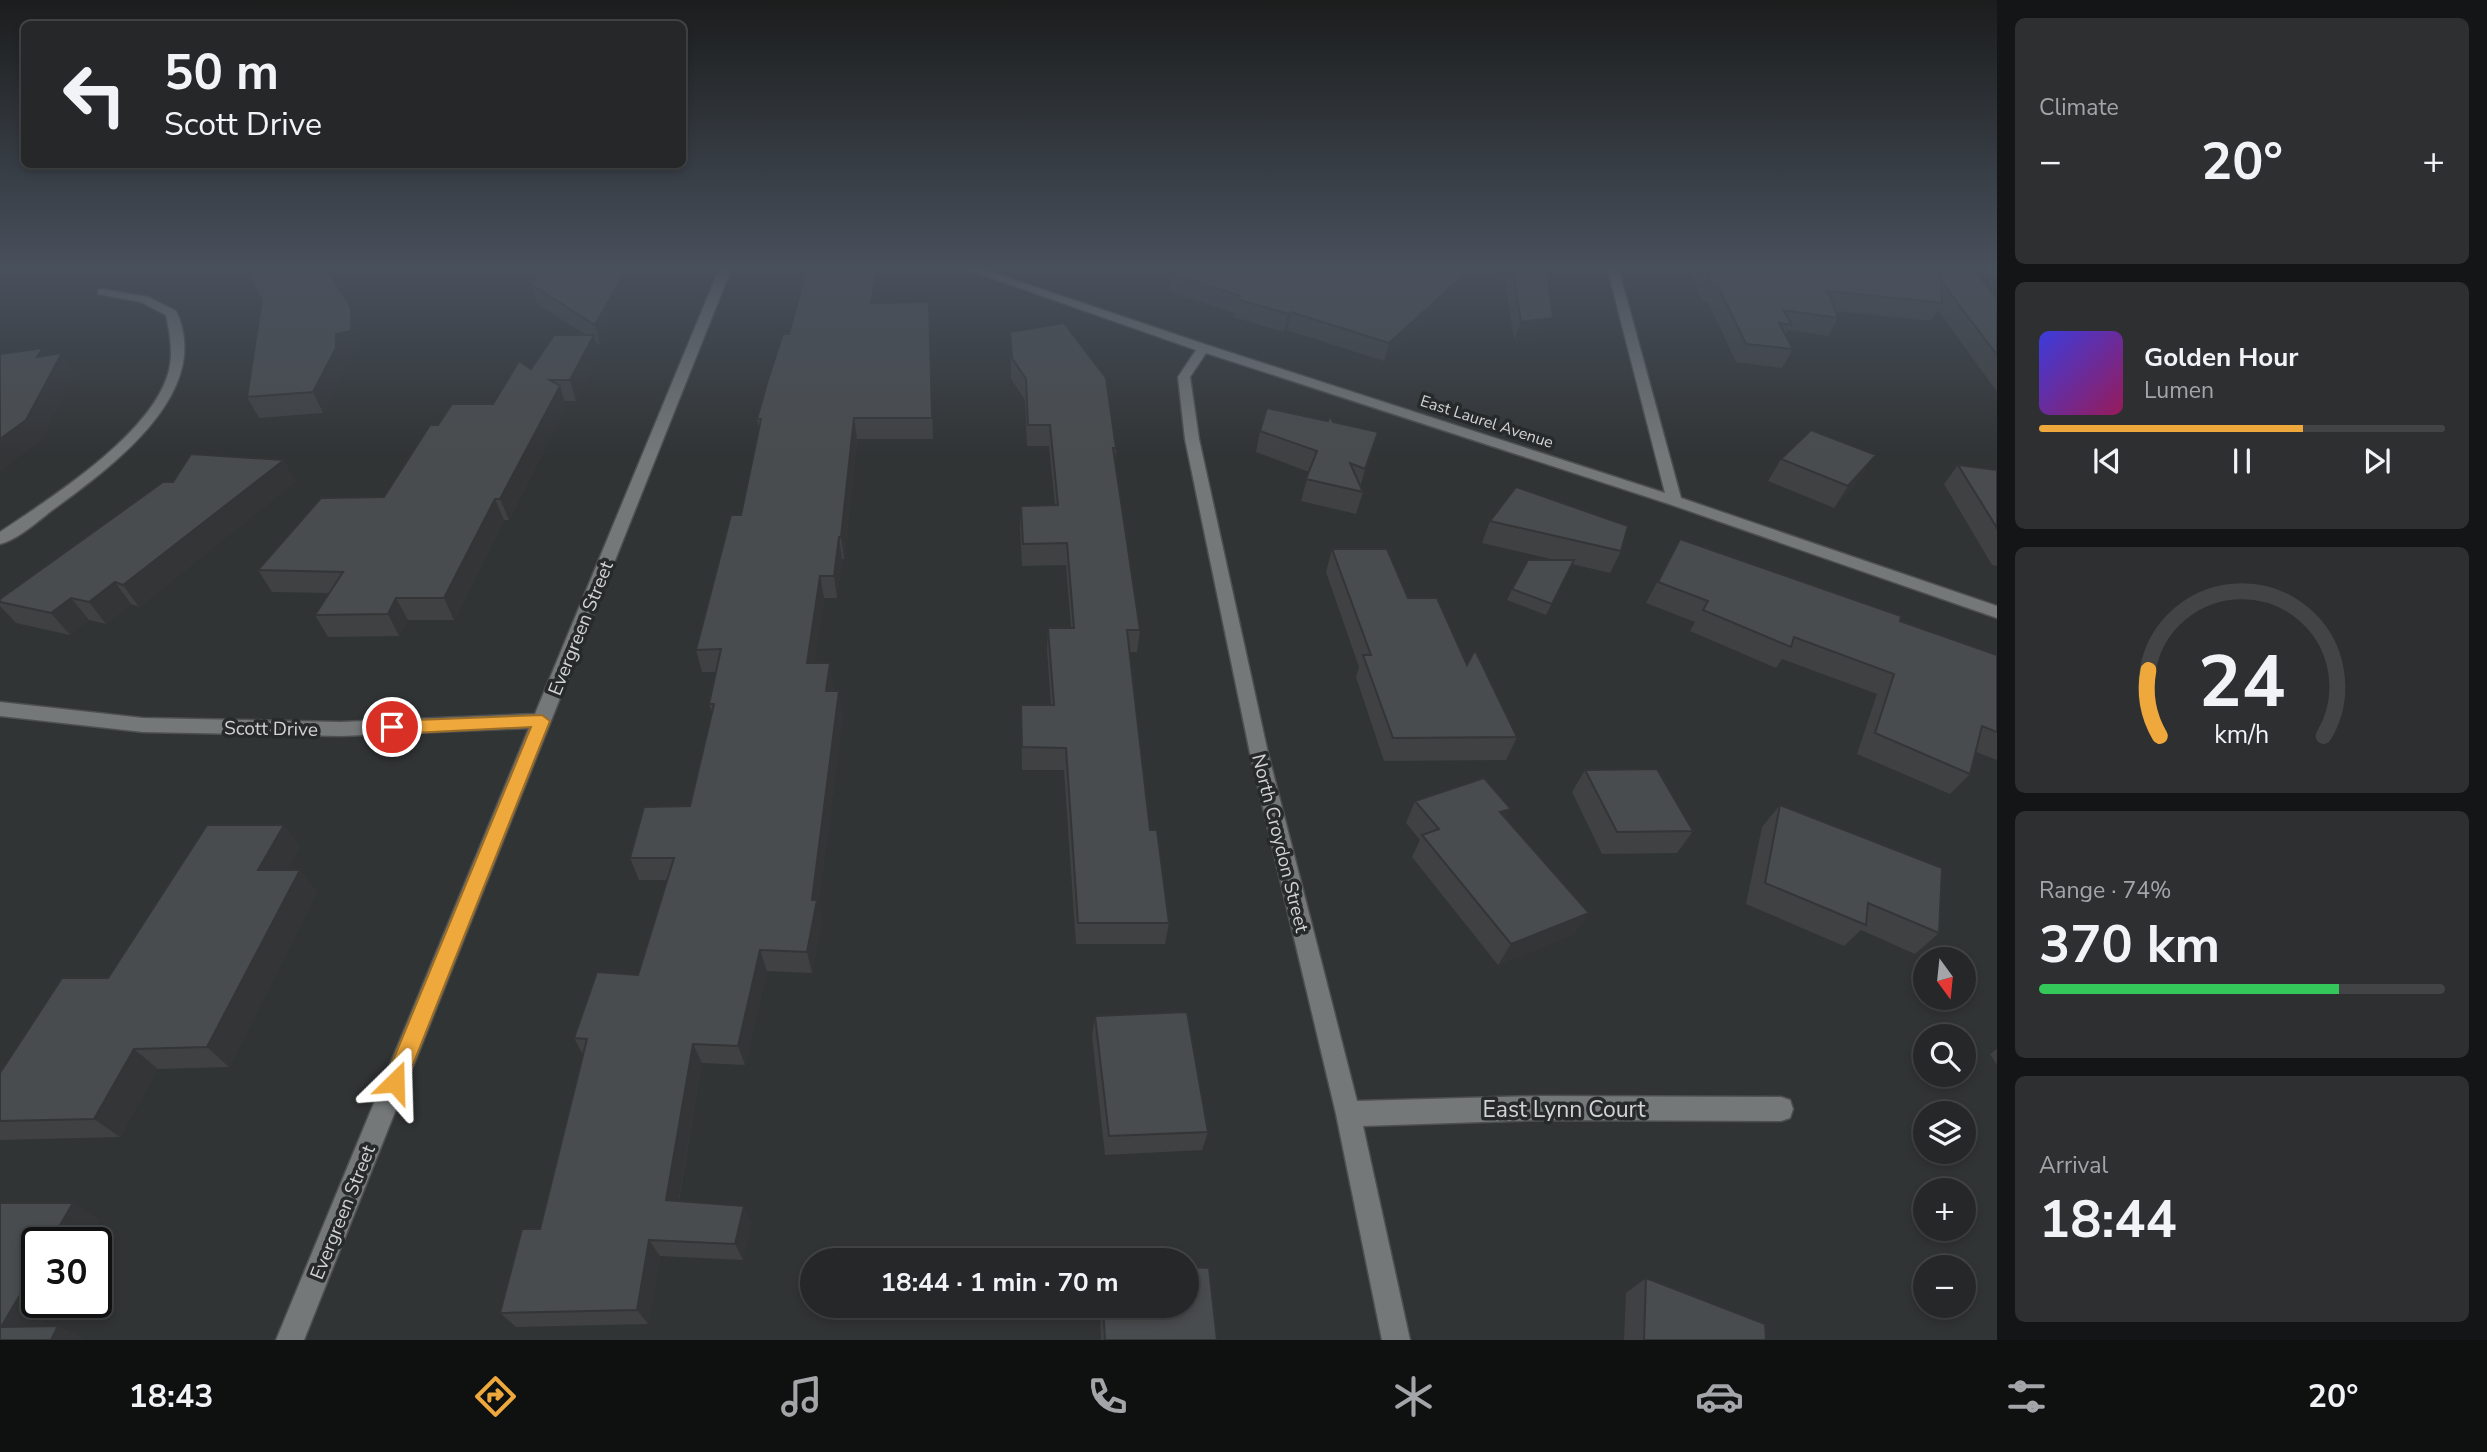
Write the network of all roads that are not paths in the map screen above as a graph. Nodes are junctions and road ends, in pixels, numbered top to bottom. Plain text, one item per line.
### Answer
1 (176, 330) edge
2 (701, 330) edge
3 (1149, 330) edge
4 (1629, 330) edge
5 (1203, 348) junction
6 (1674, 501) junction
7 (0, 539) edge
8 (1997, 612) edge
9 (0, 709) edge
10 (542, 721) junction
11 (1781, 1110) dead end
12 (1348, 1114) junction
13 (290, 1340) edge
14 (1396, 1340) edge

1 - 7 street
2 - 10 street, Evergreen Street
3 - 5 street, East Laurel Avenue
4 - 6 street
5 - 6 street, East Laurel Avenue
5 - 12 street, North Croydon Street
6 - 8 street, East Laurel Avenue
9 - 10 street, Scott Drive
10 - 13 street, Evergreen Street
11 - 12 street, East Lynn Court
12 - 14 street, North Croydon Street

